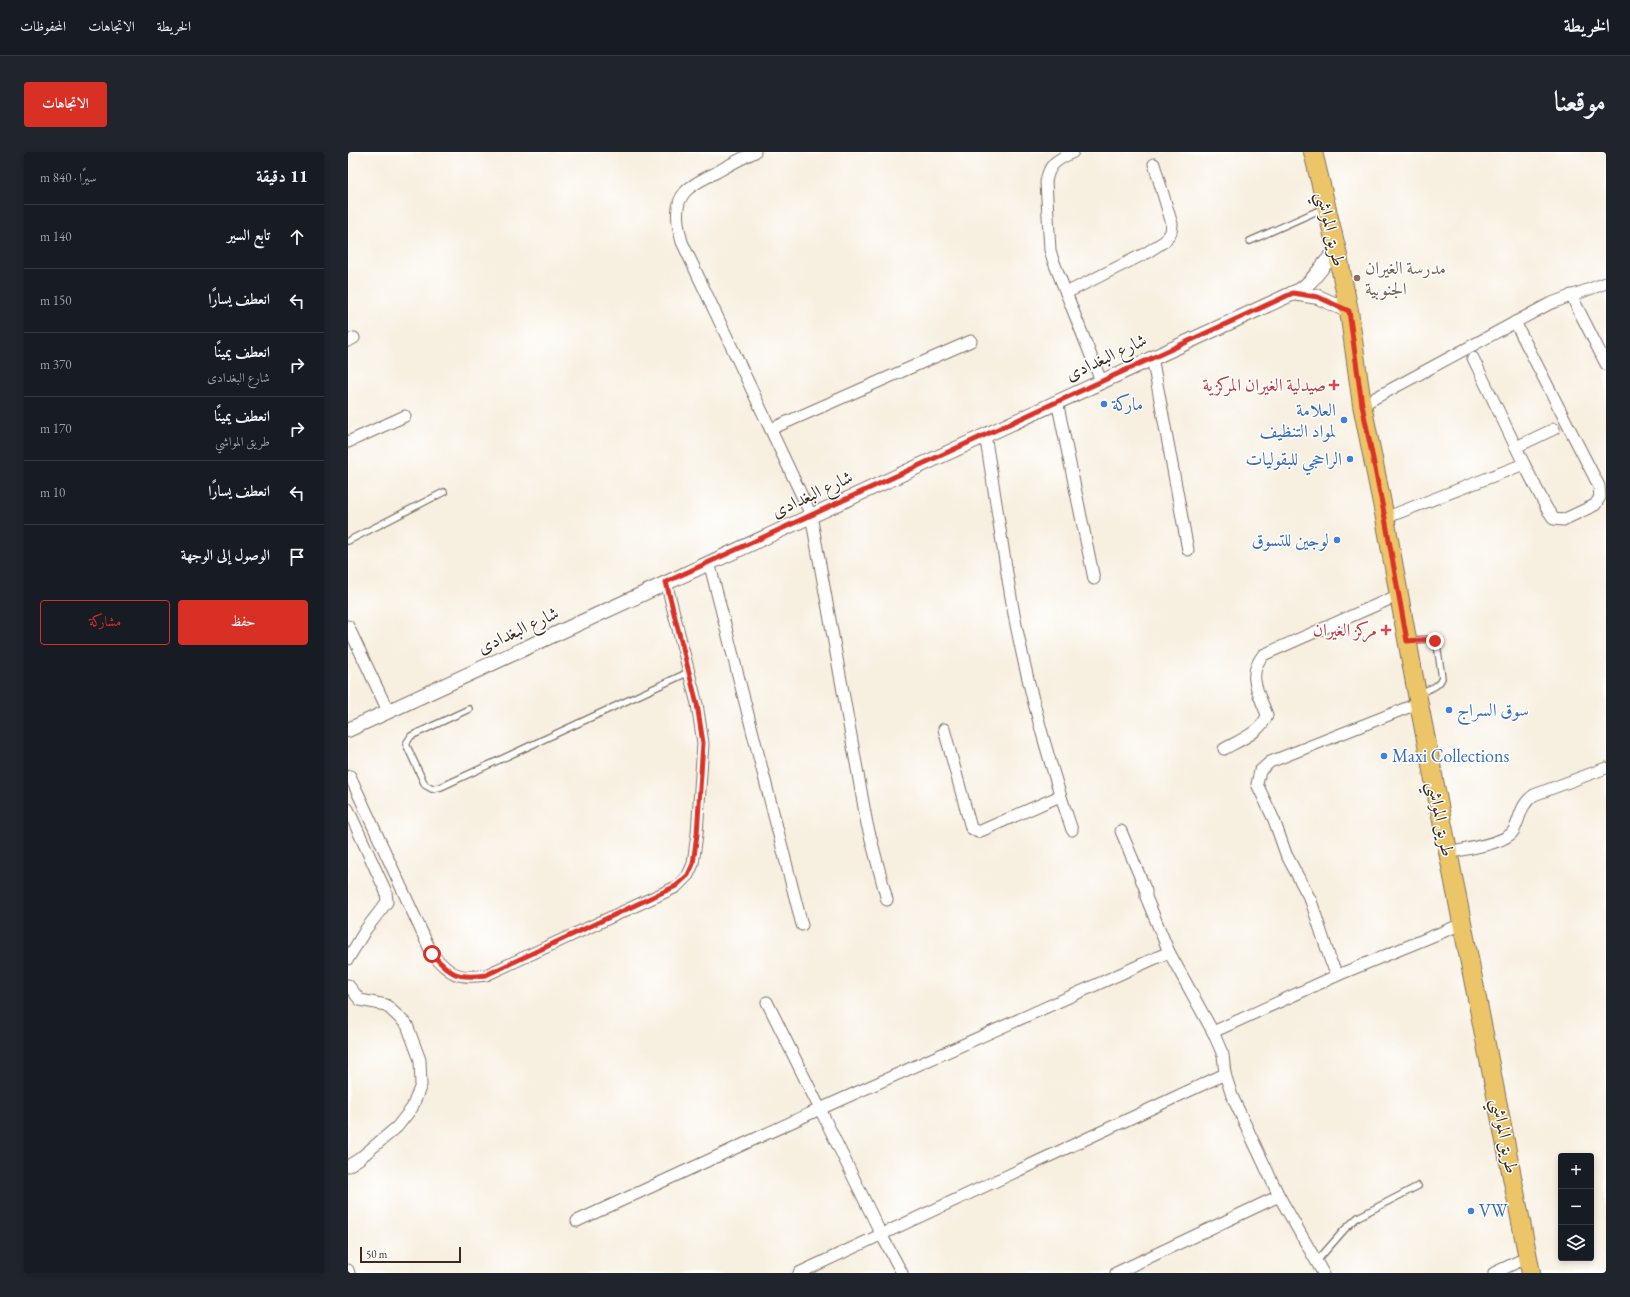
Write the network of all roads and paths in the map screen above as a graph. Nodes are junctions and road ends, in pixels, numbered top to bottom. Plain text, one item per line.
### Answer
1 (755, 152) edge
2 (1073, 152) edge
3 (1313, 152) edge
4 (1154, 164) dead end
5 (1326, 207) junction
6 (1250, 241) dead end
7 (1336, 251) junction
8 (1606, 283) edge
9 (1066, 293) junction
10 (1293, 293) junction
11 (1572, 295) junction
12 (1349, 311) junction
13 (1515, 322) junction
14 (971, 341) dead end
15 (1152, 357) junction
16 (1473, 358) dead end
17 (1606, 364) edge
18 (1102, 380) junction
19 (1057, 401) junction
20 (1362, 405) junction
21 (405, 416) dead end
22 (771, 429) junction
23 (1554, 429) dead end
24 (985, 435) junction
25 (348, 442) edge
26 (1516, 447) junction
27 (1524, 464) junction
28 (444, 492) dead end
29 (810, 515) junction
30 (1385, 518) junction
31 (348, 541) edge
32 (1188, 550) dead end
33 (709, 562) junction
34 (1094, 579) dead end
35 (666, 582) junction
36 (1399, 595) junction
37 (348, 626) edge
38 (1407, 641) junction
39 (689, 672) junction
40 (1418, 699) junction
41 (469, 709) dead end
42 (388, 711) junction
43 (944, 729) dead end
44 (348, 730) edge
45 (1224, 749) dead end
46 (1606, 768) edge
47 (350, 776) dead end
48 (1060, 796) junction
49 (348, 809) edge
50 (1072, 830) dead end
51 (1120, 831) dead end
52 (1448, 853) junction
53 (887, 900) dead end
54 (1462, 924) junction
55 (802, 925) dead end
56 (1169, 952) junction
57 (348, 959) edge
58 (1338, 976) junction
59 (348, 985) edge
60 (767, 1002) dead end
61 (1213, 1032) junction
62 (1225, 1074) junction
63 (820, 1109) junction
64 (348, 1166) edge
65 (1418, 1186) dead end
66 (1279, 1196) junction
67 (577, 1221) dead end
68 (881, 1234) junction
69 (1317, 1261) junction
70 (1530, 1265) edge
71 (348, 1270) edge
72 (349, 1273) edge
73 (799, 1273) edge
74 (902, 1273) edge
75 (1116, 1273) edge
76 (1323, 1273) edge
77 (1494, 1273) edge

1 - 22 street
2 - 9 street
3 - 5 main road, طريق المواشي
4 - 9 street
5 - 6 lane
5 - 7 main road, طريق المواشي
7 - 10 street, شارع البغدادى
7 - 12 main road, طريق المواشي
8 - 11 street
9 - 18 street
10 - 12 street
10 - 15 street, شارع البغدادى
11 - 13 street
11 - 17 street
12 - 20 main road, طريق المواشي
13 - 20 street
13 - 27 street
14 - 22 street
15 - 18 street, شارع البغدادى
15 - 32 street
16 - 26 street
18 - 19 street, شارع البغدادى
19 - 24 street, شارع البغدادى
19 - 34 street
20 - 30 main road, طريق المواشي
21 - 25 street
22 - 29 street
23 - 26 street
24 - 29 street, شارع البغدادى
24 - 48 street
26 - 27 street
27 - 30 street
28 - 31 lane
29 - 33 street, شارع البغدادى
29 - 53 street
30 - 36 main road, طريق المواشي
33 - 35 street, شارع البغدادى
33 - 55 street
35 - 39 street
35 - 42 street, شارع البغدادى
36 - 38 main road, طريق المواشي
36 - 45 street
37 - 42 street
38 - 40 main road, طريق المواشي
38 - 40 lane
39 - 41 lane
39 - 47 street
40 - 52 main road, طريق المواشي
40 - 58 street
42 - 44 street, شارع البغدادى
43 - 48 street
46 - 52 street
48 - 50 street
49 - 57 street
51 - 56 street
52 - 54 main road, طريق المواشي
54 - 58 street
54 - 70 main road, طريق المواشي
56 - 61 street
56 - 63 street
58 - 61 street
59 - 64 street
60 - 63 street
61 - 62 street
62 - 66 street
62 - 68 street
63 - 67 street
63 - 68 street
65 - 69 lane
66 - 69 street
66 - 75 street
68 - 73 street
68 - 74 street
69 - 76 street
70 - 77 street
71 - 72 street

